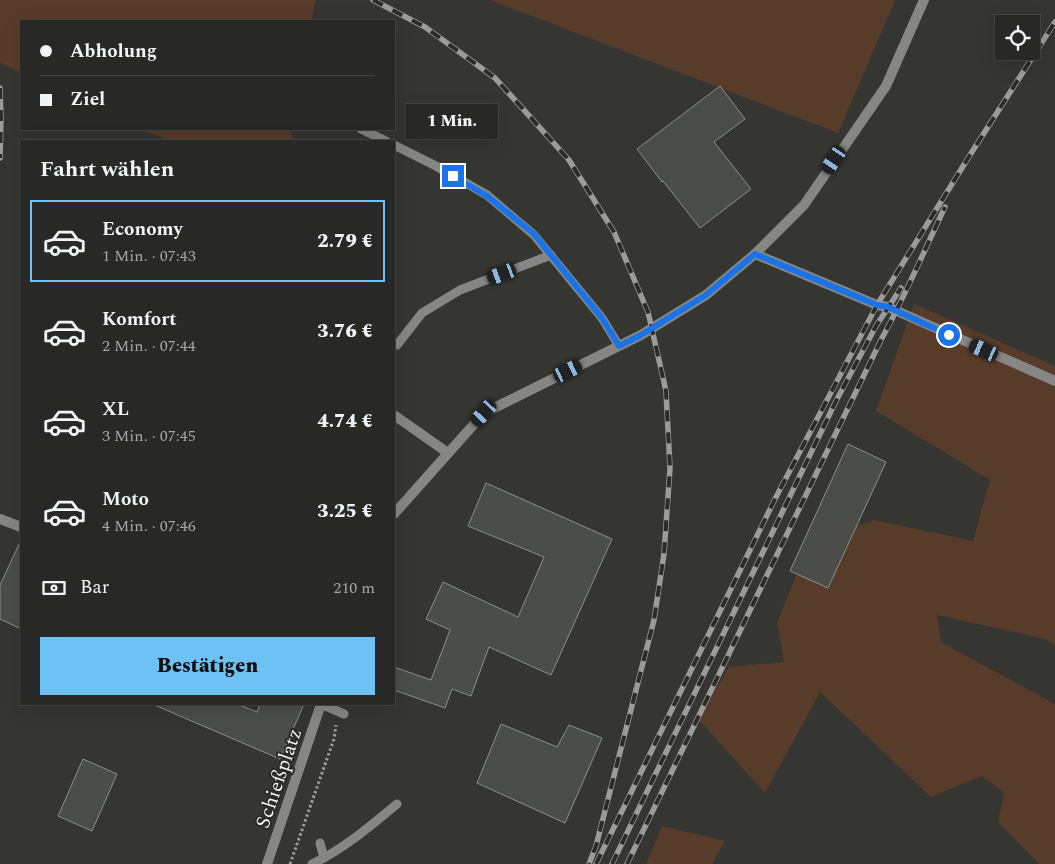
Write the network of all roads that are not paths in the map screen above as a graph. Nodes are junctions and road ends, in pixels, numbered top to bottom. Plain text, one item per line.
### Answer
1 (924, 0) edge
2 (362, 130) edge
3 (384, 140) edge
4 (395, 146) edge
5 (755, 254) junction
6 (551, 255) junction
7 (397, 346) dead end
8 (619, 346) junction
9 (1055, 381) edge
10 (395, 416) edge
11 (448, 452) junction
12 (395, 513) edge
13 (0, 518) edge
14 (20, 527) edge
15 (321, 705) edge
16 (323, 705) edge
17 (341, 713) road end
18 (397, 804) dead end
19 (320, 843) dead end
20 (318, 862) edge
21 (267, 864) edge

1 - 5 street
2 - 3 lane
4 - 6 lane
5 - 8 street
5 - 9 street
6 - 7 lane
6 - 8 lane
8 - 11 street
10 - 11 street
11 - 12 street
13 - 14 street
15 - 21 street, Schießplatz
16 - 17 lane
18 - 20 lane
19 - 20 lane

